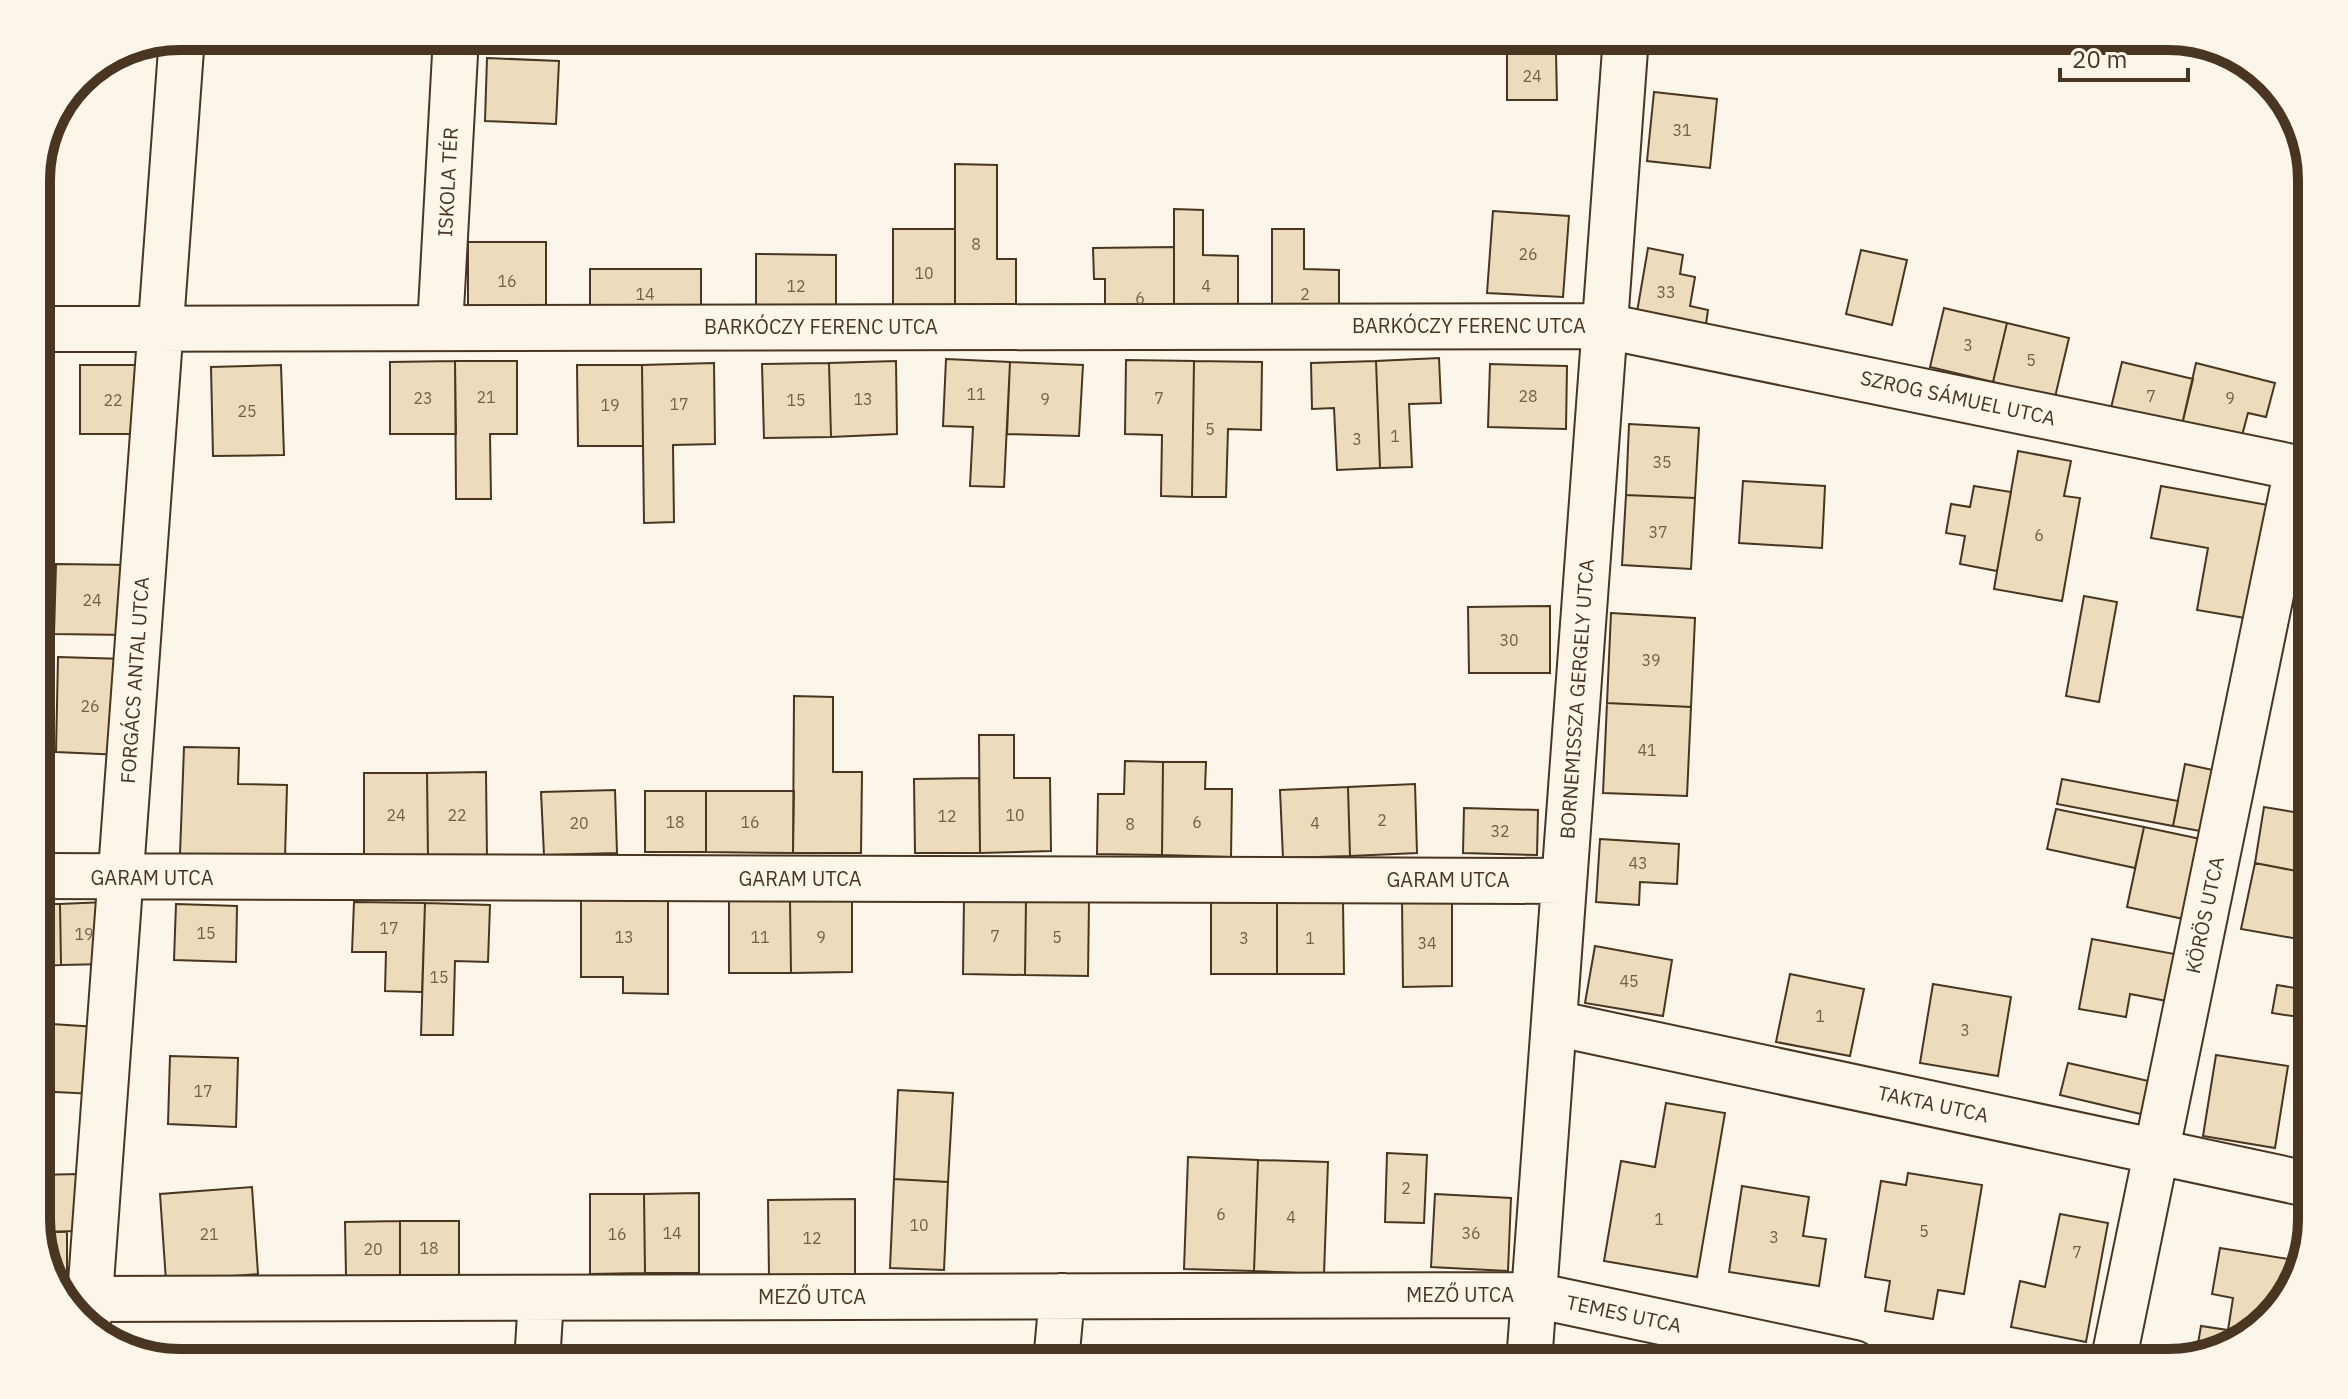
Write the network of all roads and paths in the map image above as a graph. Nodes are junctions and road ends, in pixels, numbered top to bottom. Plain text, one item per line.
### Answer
1 (181, 50) edge
2 (455, 50) edge
3 (1625, 50) edge
4 (1605, 326) junction
5 (440, 328) junction
6 (50, 329) edge
7 (161, 329) junction
8 (2298, 468) edge
9 (2298, 497) edge
10 (50, 876) edge
11 (121, 878) junction
12 (1564, 881) junction
13 (1554, 1023) junction
14 (2157, 1152) junction
15 (2298, 1182) edge
16 (1534, 1295) junction
17 (1062, 1296) junction
18 (541, 1298) junction
19 (89, 1312) edge
20 (538, 1349) edge
21 (1057, 1349) edge
22 (1530, 1349) edge
23 (1788, 1349) edge
24 (2116, 1349) edge

1 - 7 street, FORGÁCS ANTAL UTCA
2 - 5 street, ISKOLA TÉR
3 - 4 street, BORNEMISSZA GERGELY UTCA
4 - 5 street, BARKÓCZY FERENC UTCA
4 - 8 street, SZROG SÁMUEL UTCA
4 - 12 street, BORNEMISSZA GERGELY UTCA
5 - 7 street, BARKÓCZY FERENC UTCA
6 - 7 street, BARKÓCZY FERENC UTCA
7 - 11 street, FORGÁCS ANTAL UTCA
9 - 14 street, KÖRÖS UTCA
10 - 11 street, GARAM UTCA
11 - 12 street, GARAM UTCA
11 - 19 street, FORGÁCS ANTAL UTCA
12 - 13 street, BORNEMISSZA GERGELY UTCA
13 - 14 street, TAKTA UTCA
13 - 16 street, BORNEMISSZA GERGELY UTCA
14 - 15 street, TAKTA UTCA
14 - 24 street, KÖRÖS UTCA
16 - 17 street, MEZŐ UTCA
16 - 22 street, BORNEMISSZA GERGELY UTCA
16 - 23 street, TEMES UTCA
17 - 18 street, MEZŐ UTCA
17 - 21 street
18 - 19 street, MEZŐ UTCA
18 - 20 street

